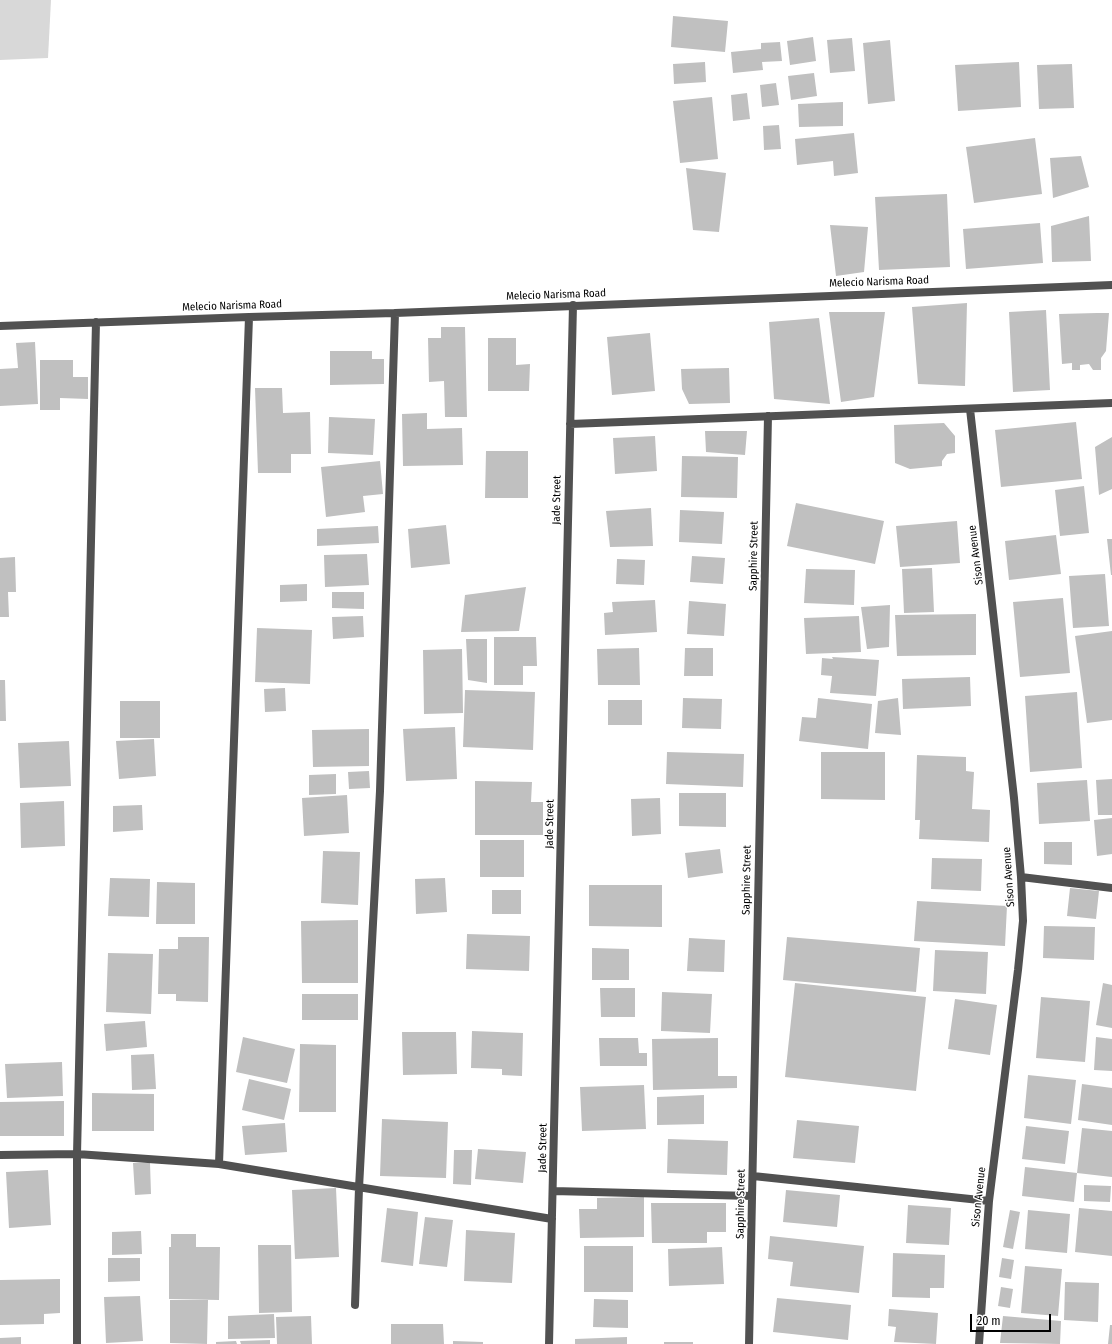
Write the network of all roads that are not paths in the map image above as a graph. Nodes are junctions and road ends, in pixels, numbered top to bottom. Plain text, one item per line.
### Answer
1 (1112, 284) edge
2 (573, 305) junction
3 (394, 313) junction
4 (249, 317) junction
5 (96, 322) junction
6 (0, 326) edge
7 (1112, 403) edge
8 (970, 409) junction
9 (768, 416) junction
10 (570, 424) junction
11 (1021, 878) junction
12 (1112, 888) edge
13 (77, 1154) junction
14 (0, 1155) edge
15 (219, 1164) junction
16 (753, 1176) junction
17 (359, 1188) junction
18 (552, 1191) junction
19 (752, 1196) junction
20 (989, 1201) junction
21 (552, 1219) junction
22 (356, 1305) dead end
23 (77, 1344) edge
24 (549, 1344) edge
25 (749, 1344) edge
26 (979, 1344) edge

1 - 2 street, Melecio Narisma Road
2 - 3 street, Melecio Narisma Road
2 - 10 street, Jade Street
3 - 4 street, Melecio Narisma Road
3 - 17 street
4 - 5 street, Melecio Narisma Road
4 - 15 street
5 - 6 street, Melecio Narisma Road
5 - 13 street
7 - 8 street
8 - 9 street
8 - 11 street, Sison Avenue
9 - 10 street
9 - 16 street, Sapphire Street
10 - 18 street, Jade Street
11 - 12 street
11 - 20 street, Sison Avenue
13 - 14 street
13 - 15 street
13 - 23 street
15 - 17 street
16 - 19 street, Sapphire Street
16 - 20 street
17 - 21 street
17 - 22 street
18 - 19 street
18 - 21 street, Jade Street
19 - 25 street, Sapphire Street
20 - 26 street, Sison Avenue
21 - 24 street, Jade Street

